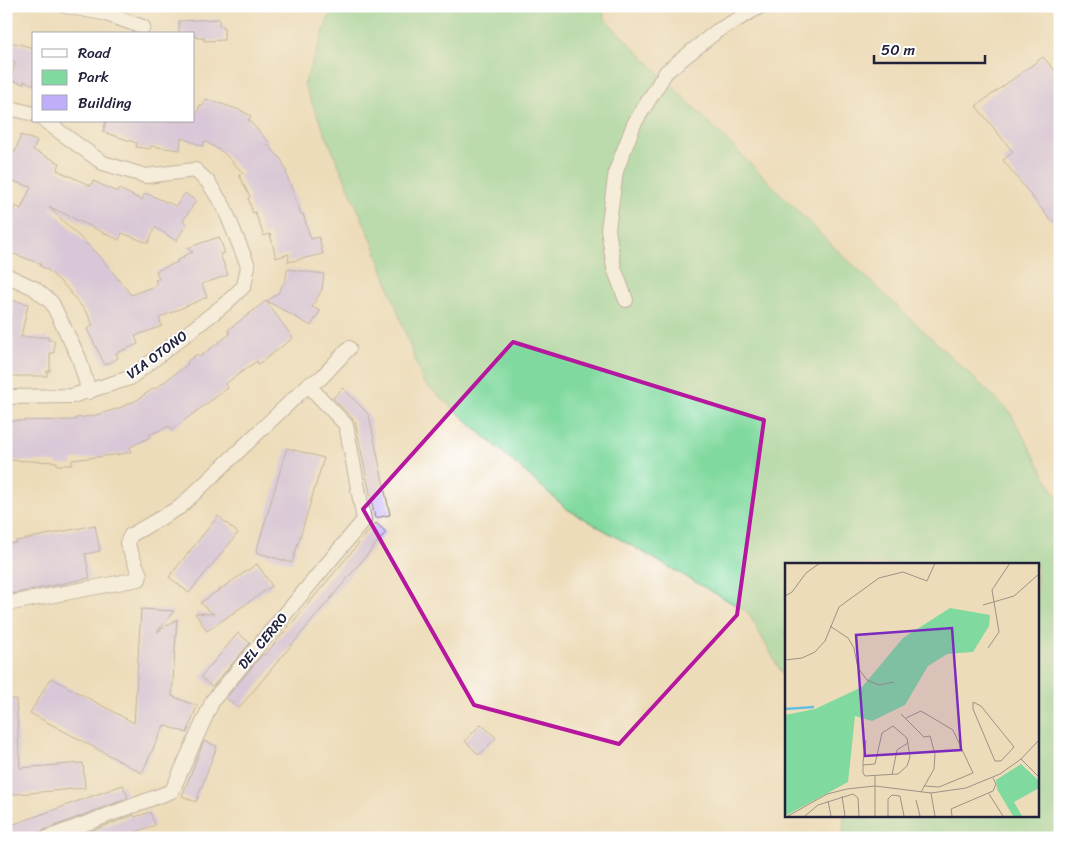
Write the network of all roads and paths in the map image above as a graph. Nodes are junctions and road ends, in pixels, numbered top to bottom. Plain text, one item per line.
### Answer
1 (64, 6) edge
2 (761, 6) edge
3 (143, 27) dead end
4 (6, 107) edge
5 (32, 114) edge
6 (46, 122) edge
7 (6, 276) edge
8 (626, 300) dead end
9 (349, 348) dead end
10 (308, 385) junction
11 (89, 392) junction
12 (6, 397) edge
13 (6, 604) edge
14 (47, 838) edge

1 - 3 street
2 - 8 street
4 - 5 street
6 - 11 street, VIA OTONO
7 - 11 street
9 - 10 street
10 - 13 street
10 - 14 street, DEL CERRO
11 - 12 street, VIA OTONO

